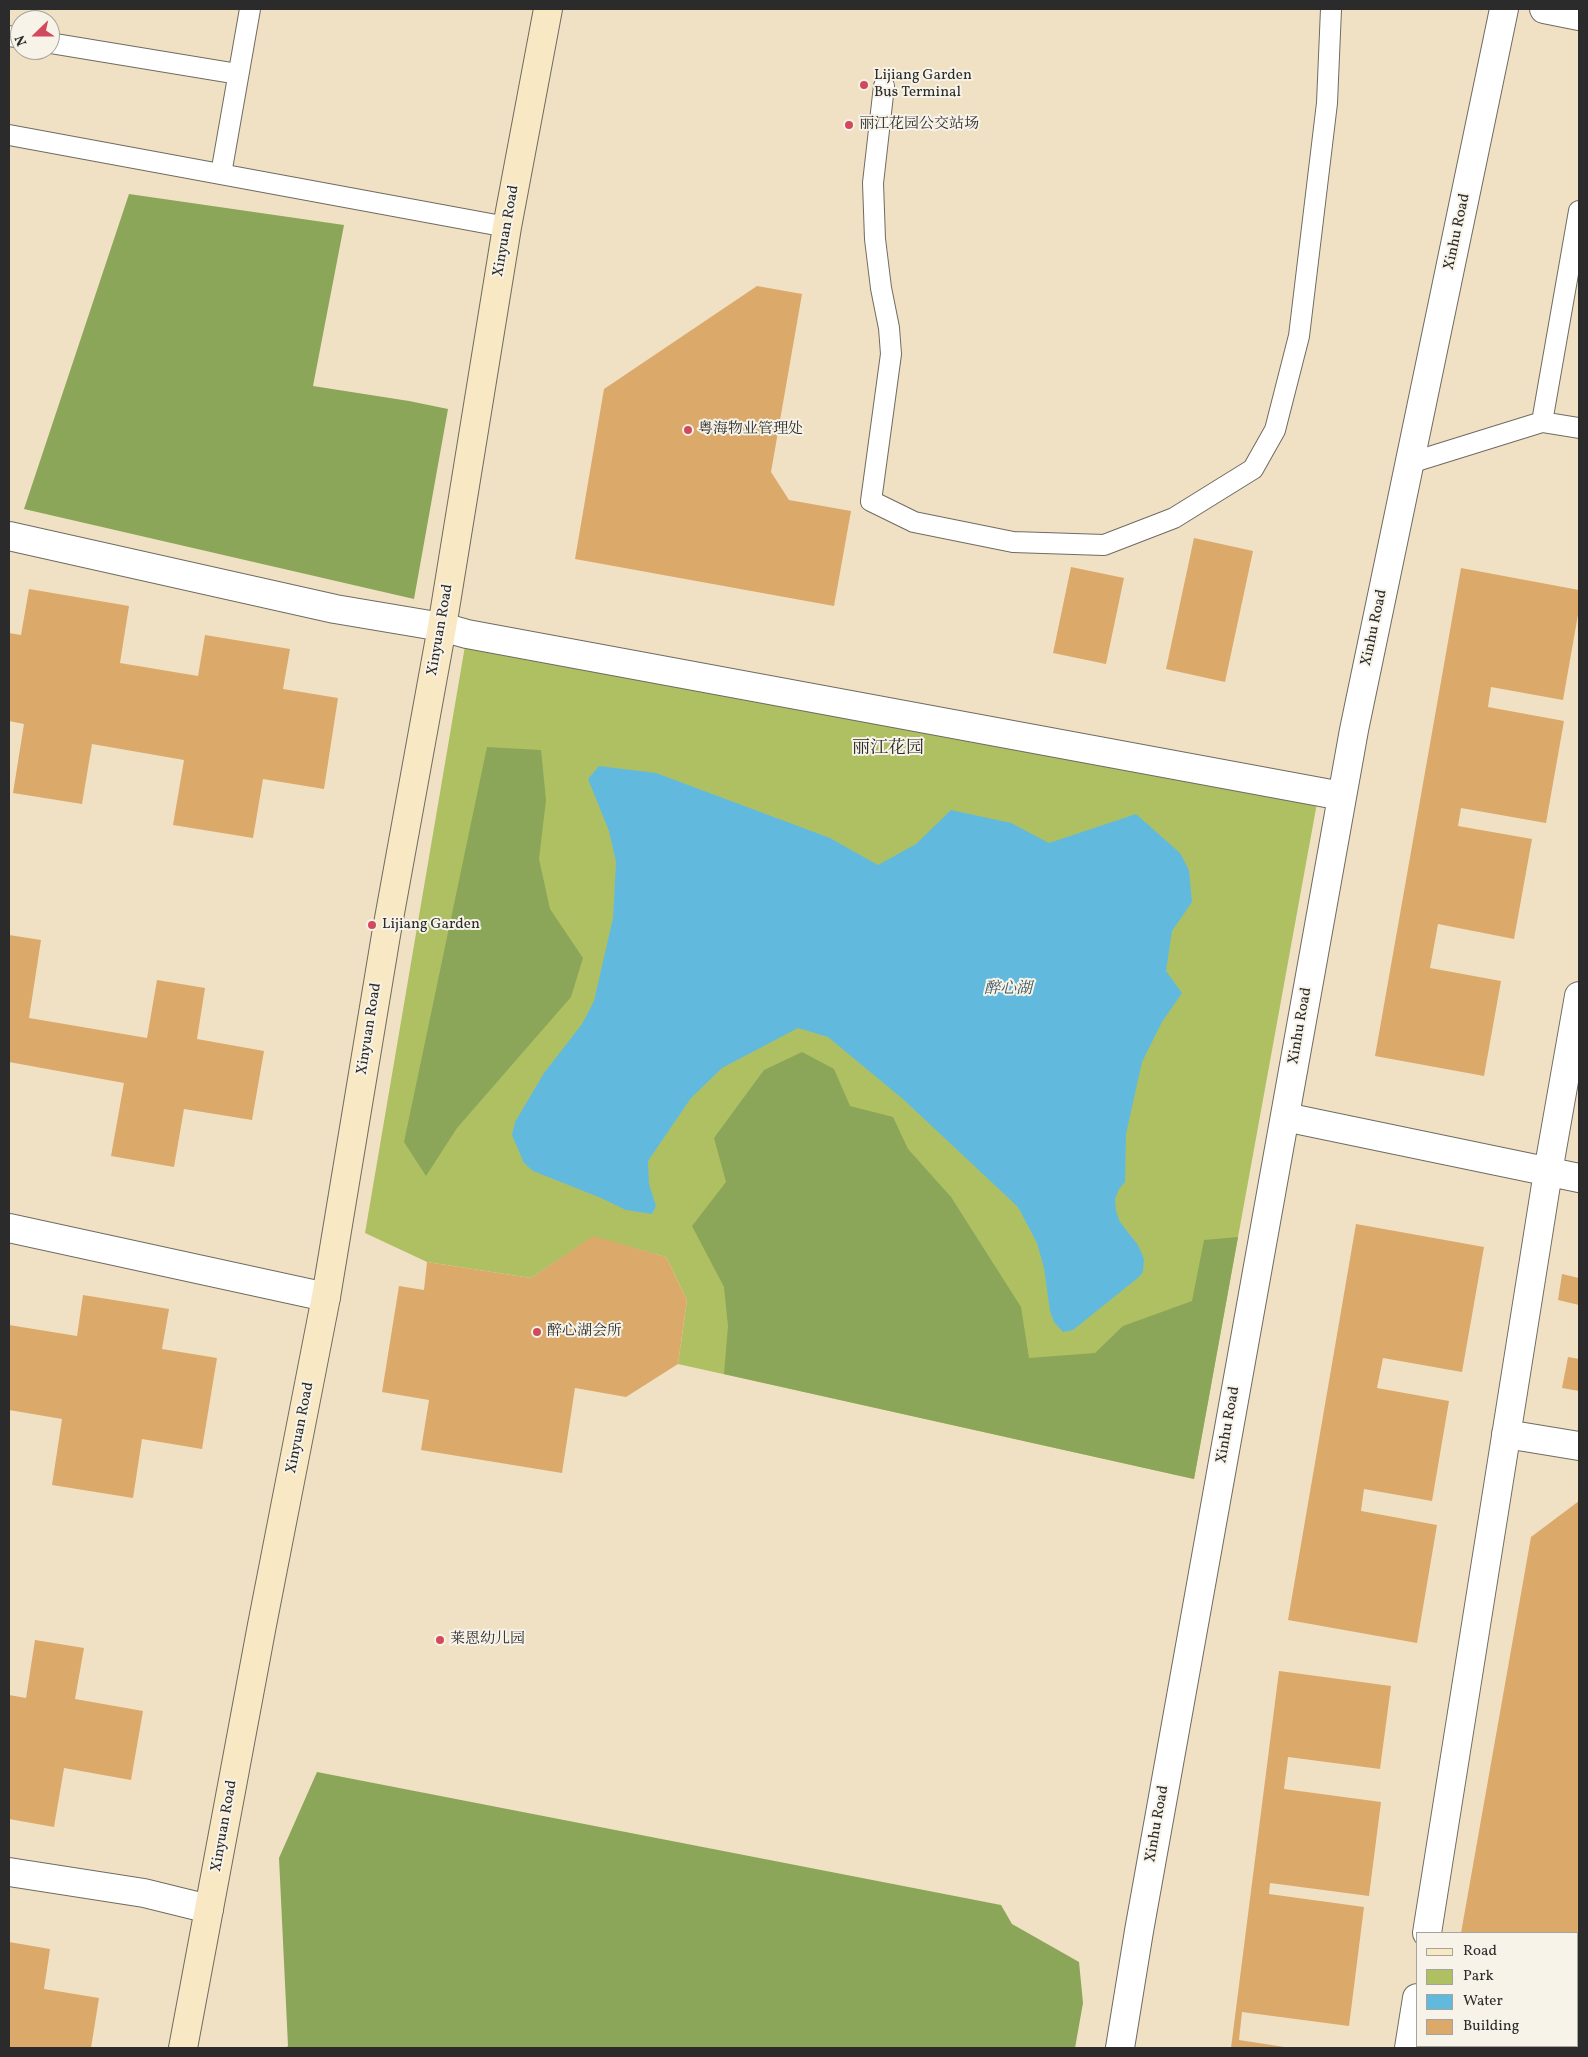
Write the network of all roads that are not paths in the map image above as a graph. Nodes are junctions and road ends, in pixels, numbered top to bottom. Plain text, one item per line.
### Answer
1 (250, 9) edge
2 (548, 9) edge
3 (1331, 9) edge
4 (1504, 9) edge
5 (1544, 9) edge
6 (1579, 16) edge
7 (60, 44) edge
8 (238, 74) junction
9 (884, 86) dead end
10 (9, 135) edge
11 (221, 174) junction
12 (1579, 211) edge
13 (508, 227) junction
14 (1542, 422) junction
15 (1579, 428) edge
16 (1410, 463) junction
17 (9, 536) edge
18 (442, 627) junction
19 (1342, 796) junction
20 (1579, 996) edge
21 (1285, 1118) junction
22 (1548, 1172) junction
23 (1579, 1178) edge
24 (9, 1228) edge
25 (326, 1297) junction
26 (1506, 1434) junction
27 (1579, 1446) edge
28 (9, 1872) edge
29 (210, 1909) junction
30 (1427, 1932) edge
31 (1416, 2004) edge
32 (183, 2048) edge
33 (1120, 2048) edge
34 (1409, 2048) edge

1 - 8 lane
2 - 13 street, Xinyuan Road
3 - 9 lane
4 - 16 street, Xinhu Road
5 - 6 street
7 - 8 lane
8 - 11 lane
10 - 11 lane
11 - 13 lane
12 - 14 lane
13 - 18 street, Xinyuan Road
14 - 15 lane
14 - 16 lane
16 - 19 street, Xinhu Road
17 - 18 street
18 - 19 street
18 - 25 street, Xinyuan Road
19 - 21 street, Xinhu Road
20 - 22 street
21 - 22 street
21 - 33 street, Xinhu Road
22 - 23 street
22 - 26 street
24 - 25 street
25 - 29 street, Xinyuan Road
26 - 27 street
26 - 30 street
28 - 29 street
29 - 32 street, Xinyuan Road
31 - 34 street

